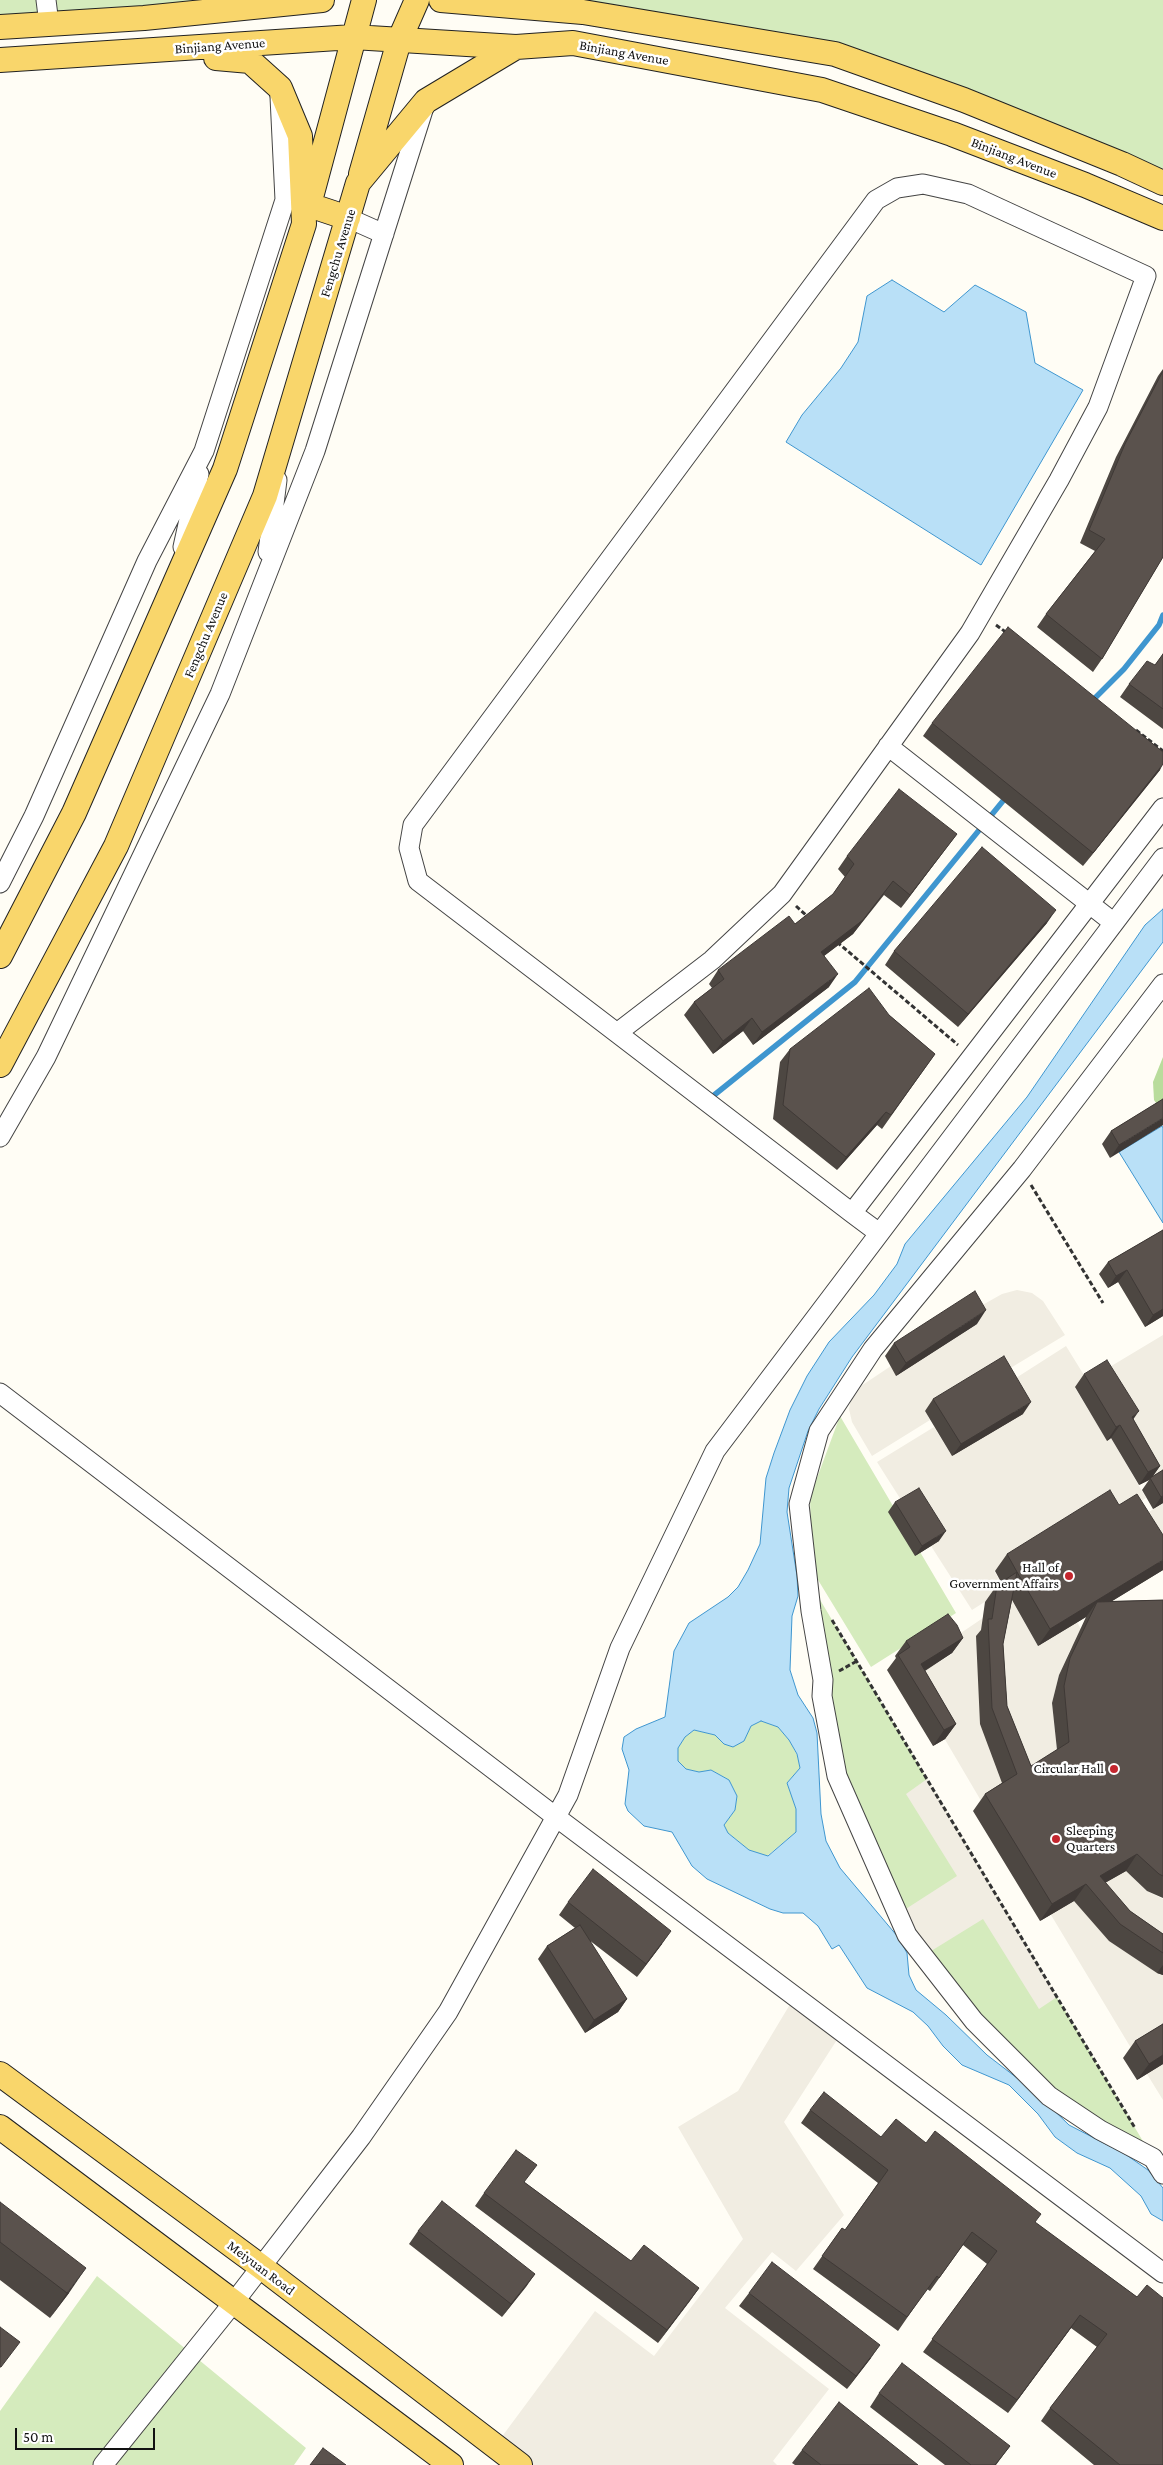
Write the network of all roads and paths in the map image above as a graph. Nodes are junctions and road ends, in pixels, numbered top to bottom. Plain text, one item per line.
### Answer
1 (46, 0) edge
2 (322, 0) edge
3 (364, 0) edge
4 (417, 0) edge
5 (441, 0) edge
6 (49, 24) junction
7 (0, 27) edge
8 (353, 37) junction
9 (399, 41) junction
10 (516, 47) junction
11 (152, 51) junction
12 (0, 60) edge
13 (280, 88) junction
14 (426, 101) junction
15 (358, 183) junction
16 (1163, 183) edge
17 (307, 215) junction
18 (348, 218) junction
19 (1163, 218) edge
20 (384, 234) junction
21 (283, 435) junction
22 (204, 451) junction
23 (264, 583) junction
24 (175, 585) junction
25 (981, 614) junction
26 (1012, 638) edge
27 (1134, 729) edge
28 (888, 746) junction
29 (1163, 751) edge
30 (1163, 808) edge
31 (1163, 858) edge
32 (0, 882) edge
33 (782, 894) junction
34 (1090, 904) junction
35 (810, 918) edge
36 (1114, 923) junction
37 (831, 936) edge
38 (0, 956) edge
39 (1163, 984) edge
40 (617, 1033) junction
41 (972, 1057) junction
42 (0, 1065) edge
43 (0, 1137) edge
44 (1022, 1169) junction
45 (852, 1213) junction
46 (879, 1233) junction
47 (1103, 1303) dead end
48 (0, 1393) edge
49 (827, 1611) dead end
50 (556, 1817) junction
51 (0, 2074) edge
52 (0, 2127) edge
53 (1158, 2166) edge
54 (260, 2266) junction
55 (1163, 2273) edge
56 (234, 2302) junction
57 (103, 2465) edge
58 (451, 2465) edge
59 (520, 2465) edge

1 - 6 street
2 - 6 main road
3 - 8 main road
4 - 9 main road, Fengchu Avenue
5 - 16 main road
6 - 7 main road
8 - 9 main road, Binjiang Avenue
8 - 11 main road, Binjiang Avenue
8 - 17 main road
9 - 10 main road, Binjiang Avenue
9 - 15 main road, Fengchu Avenue
10 - 14 main road, Fengchu Avenue
10 - 19 main road, Binjiang Avenue
11 - 12 main road, Binjiang Avenue
11 - 13 main road
13 - 17 main road
13 - 22 street
14 - 15 main road, Fengchu Avenue
14 - 20 street
15 - 18 main road, Fengchu Avenue
17 - 18 main road
17 - 24 main road
18 - 20 street
18 - 21 main road, Fengchu Avenue
20 - 23 street
21 - 23 street
21 - 42 main road, Fengchu Avenue
22 - 24 street
22 - 32 street
23 - 43 street
24 - 38 main road
25 - 26 path
25 - 28 street
25 - 40 street
27 - 29 path
28 - 33 street
28 - 34 street
30 - 34 street
31 - 36 street
33 - 35 path
33 - 40 street
34 - 36 street
34 - 41 street
36 - 46 street
37 - 41 path
39 - 44 street
40 - 45 street
41 - 45 street
44 - 47 path
44 - 53 street
45 - 46 street
46 - 50 street
48 - 50 street
49 - 53 path
50 - 54 street
50 - 55 street
51 - 54 main road, Meiyuan Road
52 - 56 main road
54 - 56 street
54 - 59 main road, Meiyuan Road
56 - 57 street
56 - 58 main road

